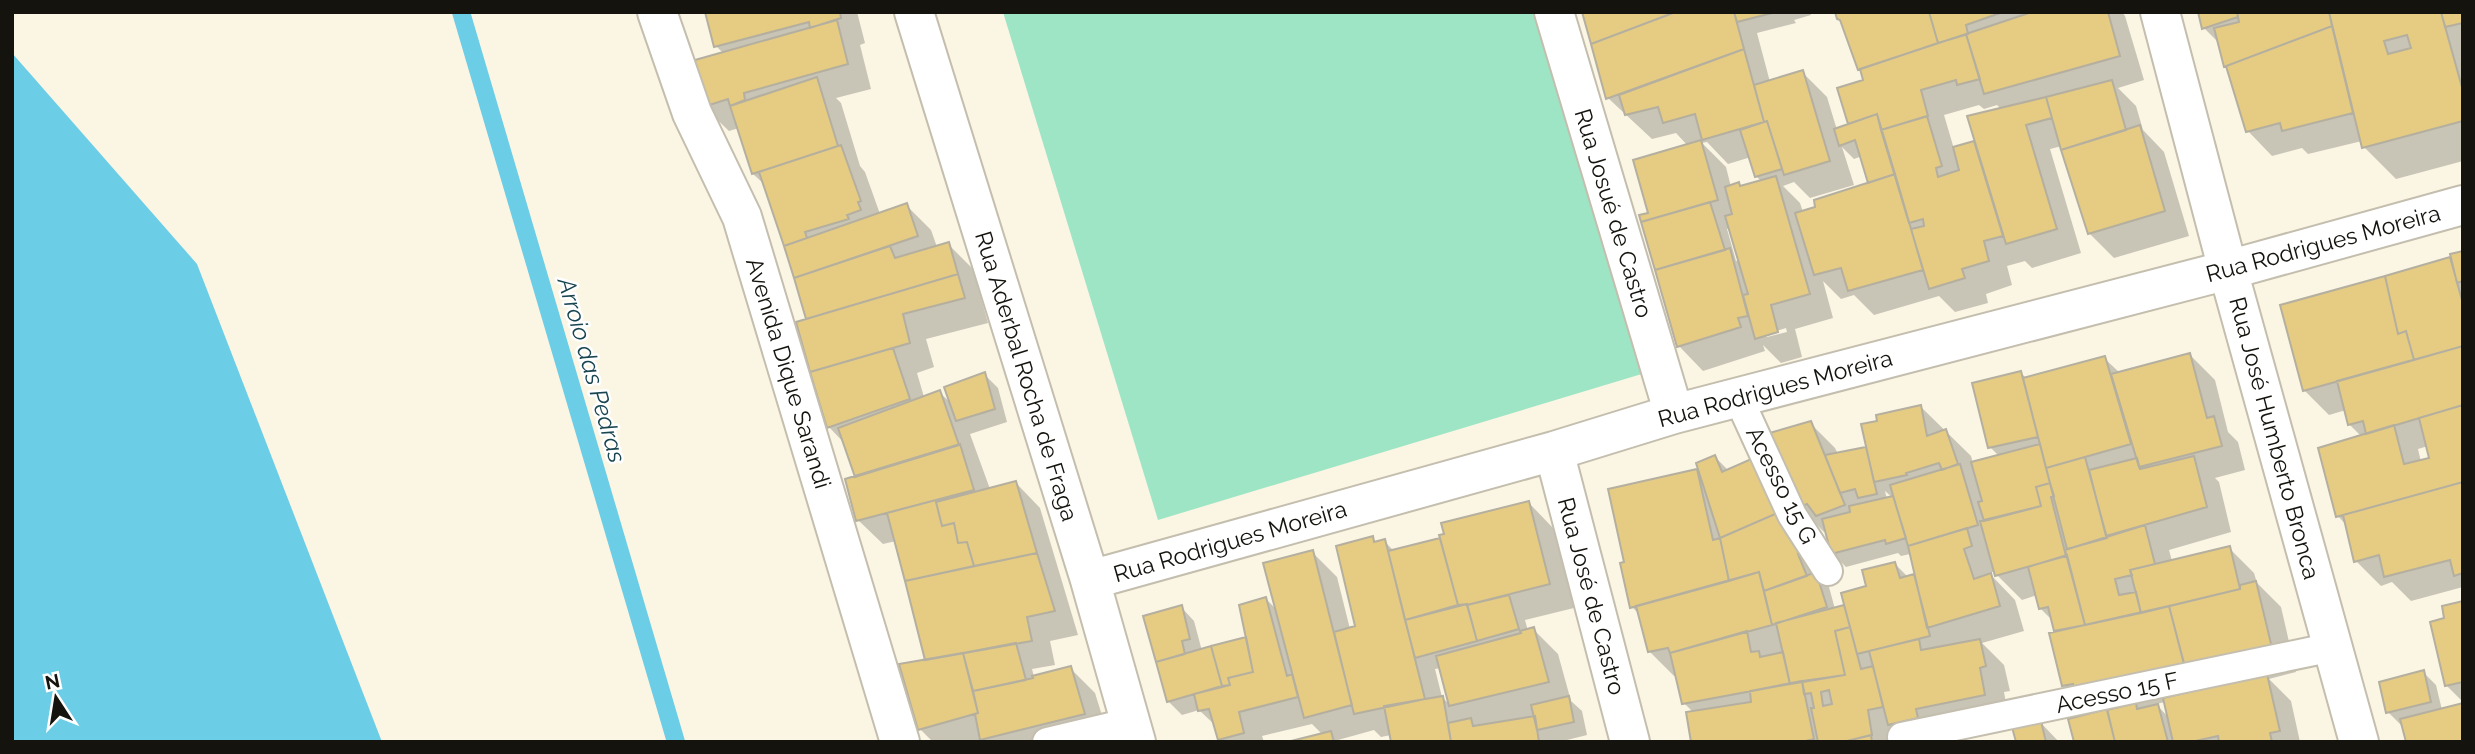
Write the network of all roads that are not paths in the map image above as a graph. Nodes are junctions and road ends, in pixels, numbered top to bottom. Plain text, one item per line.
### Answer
1 (657, 12) edge
2 (914, 12) edge
3 (1554, 12) edge
4 (2160, 12) edge
5 (2463, 205) edge
6 (2228, 270) junction
7 (1738, 397) junction
8 (1674, 414) junction
9 (1554, 451) junction
10 (1828, 571) dead end
11 (1090, 580) junction
12 (2333, 647) junction
13 (1133, 732) edge
14 (1902, 737) dead end
15 (900, 742) edge
16 (1046, 742) edge
17 (1630, 742) edge
18 (2359, 742) edge

1 - 15 street, Avenida Dique Sarandi
2 - 11 street, Rua Aderbal Rocha de Fraga
3 - 8 street, Rua Josué de Castro
4 - 6 street, Rua José Humberto Bronca
5 - 6 street, Rua Rodrigues Moreira
6 - 7 street, Rua Rodrigues Moreira
6 - 12 street, Rua José Humberto Bronca
7 - 8 street, Rua Rodrigues Moreira
7 - 10 lane, Acesso 15 G
8 - 9 street, Rua Rodrigues Moreira
9 - 11 street, Rua Rodrigues Moreira
9 - 17 street, Rua José de Castro
11 - 13 street, Rua Aderbal Rocha de Fraga
12 - 14 lane, Acesso 15 F
12 - 18 street, Rua José Humberto Bronca
13 - 16 lane

